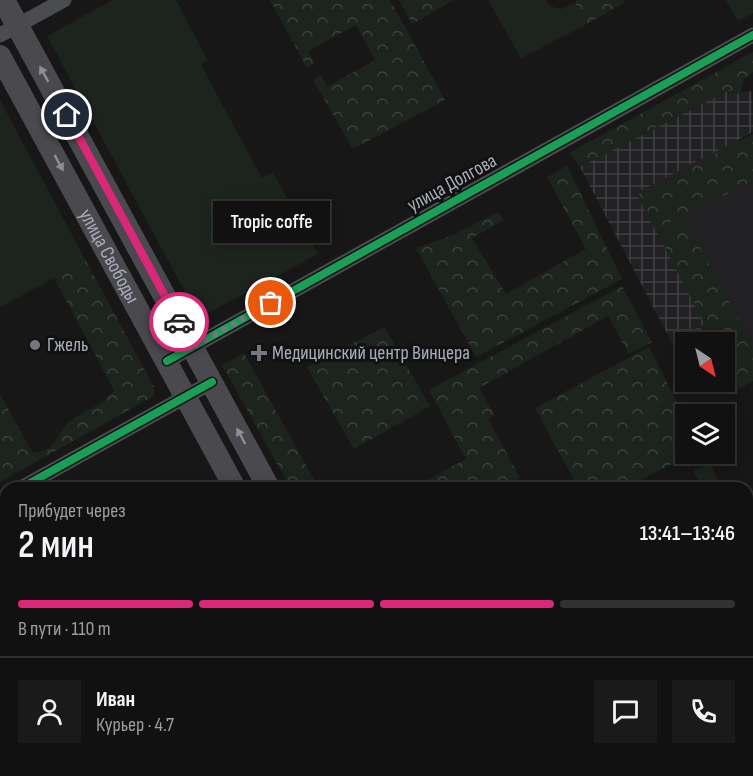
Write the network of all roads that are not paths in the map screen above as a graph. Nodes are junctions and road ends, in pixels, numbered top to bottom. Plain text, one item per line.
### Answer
1 (3, 0) edge
2 (64, 0) edge
3 (9, 31) edge
4 (753, 35) edge
5 (0, 56) edge
6 (193, 347) junction
7 (167, 361) junction
8 (212, 382) junction
9 (186, 397) junction
10 (32, 482) edge
11 (232, 482) edge
12 (266, 482) edge

1 - 3 main road, улица Свободы
2 - 3 street
6 -> 3 main road, улица Свободы
4 - 6 street, улица Долгова
5 -> 7 main road, улица Свободы
6 - 7 street, улица Долгова
6 - 8 main road, улица Свободы
7 - 9 main road, улица Свободы
8 - 9 street
12 -> 8 main road, улица Свободы
9 - 10 street
9 - 11 main road, улица Свободы

